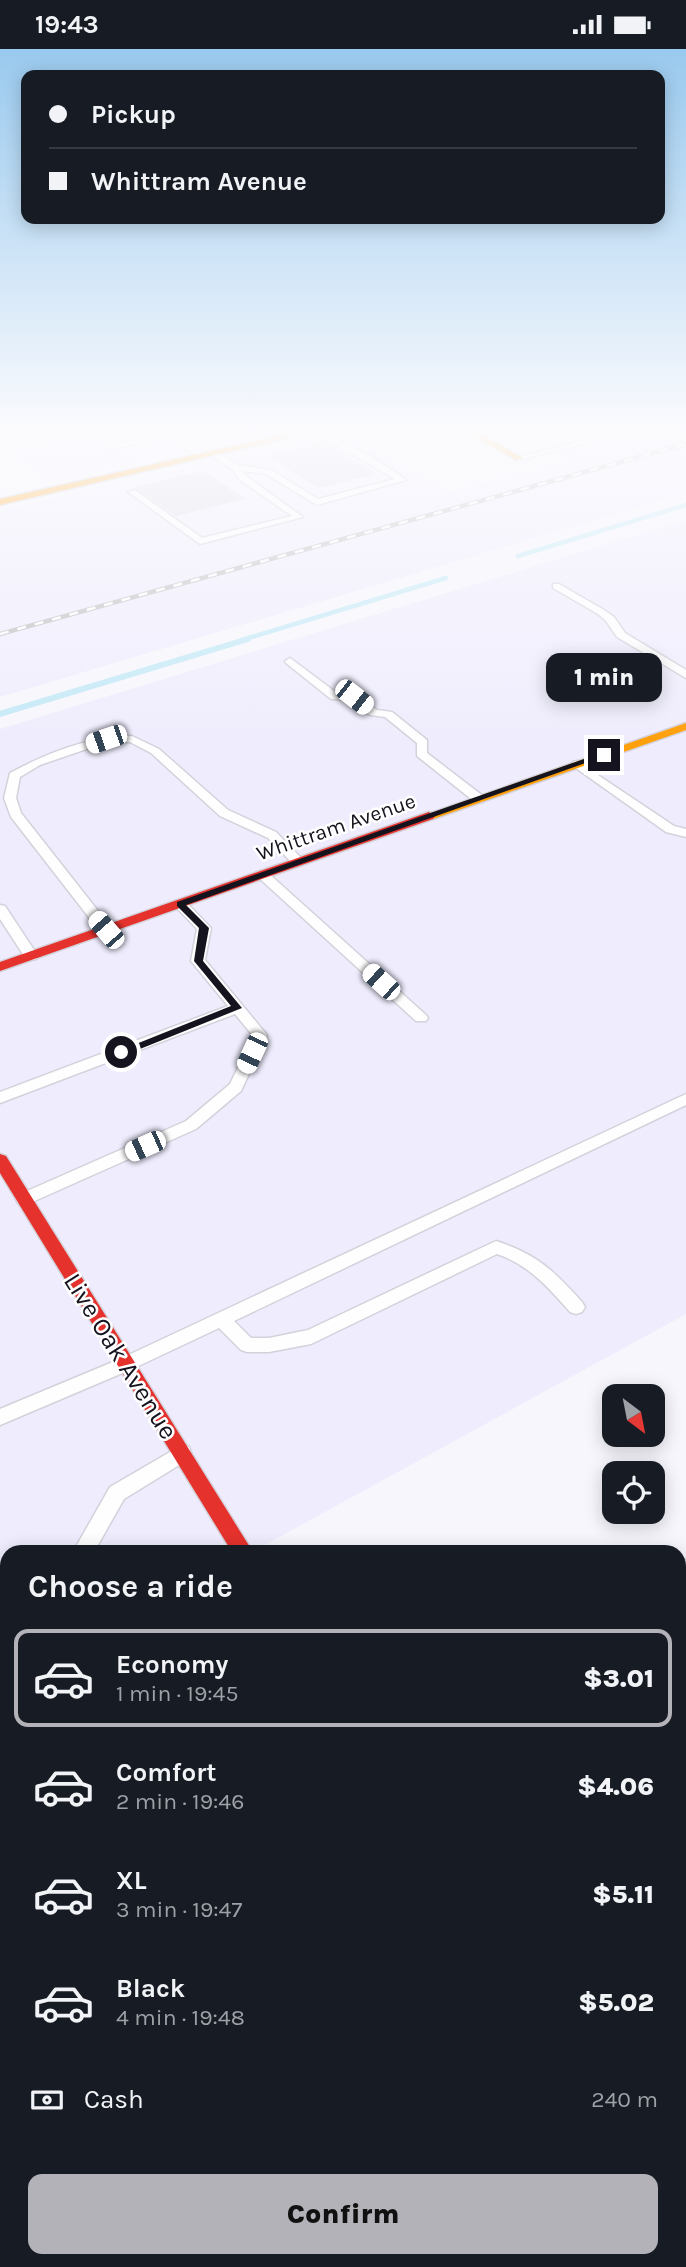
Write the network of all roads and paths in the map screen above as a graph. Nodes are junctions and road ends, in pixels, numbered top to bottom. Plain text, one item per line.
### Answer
1 (190, 534) edge
2 (230, 534) edge
3 (556, 586) dead end
4 (290, 661) dead end
5 (686, 675) edge
6 (685, 728) edge
7 (578, 764) junction
8 (479, 799) junction
9 (686, 833) edge
10 (299, 862) junction
11 (263, 875) junction
12 (180, 904) junction
13 (0, 909) edge
14 (106, 930) junction
15 (31, 956) junction
16 (0, 967) edge
17 (237, 1008) junction
18 (421, 1018) dead end
19 (0, 1098) edge
20 (686, 1099) edge
21 (0, 1160) edge
22 (24, 1199) junction
23 (576, 1307) dead end
24 (222, 1319) junction
25 (126, 1364) junction
26 (0, 1417) edge
27 (182, 1453) junction
28 (87, 1545) edge
29 (239, 1545) edge

1 - 2 lane
3 - 5 lane
4 - 8 lane
6 - 7 street, Whittram Avenue
7 - 8 street, Whittram Avenue
7 - 9 lane
8 - 10 street, Whittram Avenue
10 - 11 street, Whittram Avenue
10 - 14 lane
11 - 12 street, Whittram Avenue
11 - 18 lane
12 - 14 street, Whittram Avenue
12 - 17 lane
13 - 15 lane
14 - 15 street, Whittram Avenue
15 - 16 street, Whittram Avenue
17 - 19 lane
17 - 22 lane
20 - 24 lane
21 - 22 street, Live Oak Avenue
22 - 25 street, Live Oak Avenue
23 - 24 lane
24 - 25 lane
25 - 26 lane
25 - 27 street, Live Oak Avenue
27 - 28 lane
27 - 29 street, Live Oak Avenue

